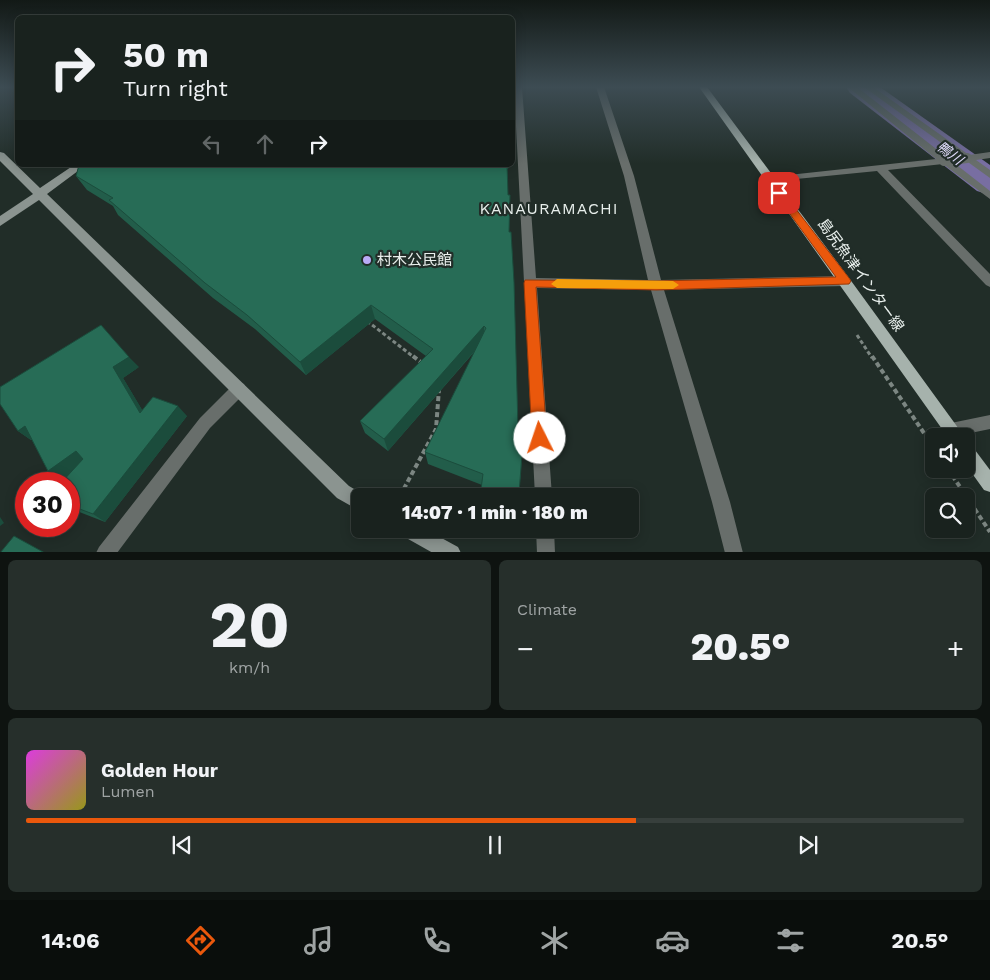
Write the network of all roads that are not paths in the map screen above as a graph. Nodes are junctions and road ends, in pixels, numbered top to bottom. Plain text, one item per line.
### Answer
1 (520, 113) edge
2 (608, 113) edge
3 (722, 113) edge
4 (885, 113) edge
5 (904, 113) edge
6 (0, 155) edge
7 (990, 155) edge
8 (78, 167) edge
9 (880, 168) junction
10 (990, 175) edge
11 (770, 180) junction
12 (40, 194) junction
13 (990, 196) edge
14 (0, 222) edge
15 (845, 281) junction
16 (990, 282) edge
17 (530, 283) junction
18 (656, 285) junction
19 (239, 389) junction
20 (990, 422) edge
21 (949, 428) edge
22 (970, 428) edge
23 (975, 463) edge
24 (990, 484) edge
25 (543, 488) edge
26 (351, 497) edge
27 (425, 538) edge
28 (545, 538) edge
29 (105, 552) edge
30 (452, 552) edge
31 (546, 552) edge
32 (734, 552) edge

1 - 17 street
2 - 18 street
3 - 11 main road, 島尻魚津インター線
4 - 13 street
5 - 10 street
6 - 12 street
7 - 9 street, bridge
8 - 12 street
9 - 11 street
9 - 16 street
11 - 15 main road, 島尻魚津インター線
12 - 14 street
12 - 19 street
15 - 18 street
15 - 21 main road, 島尻魚津インター線
17 - 18 street
17 - 25 street
18 - 32 street
19 - 26 street
19 - 29 street
20 - 22 street
23 - 24 main road
27 - 30 street
28 - 31 street

